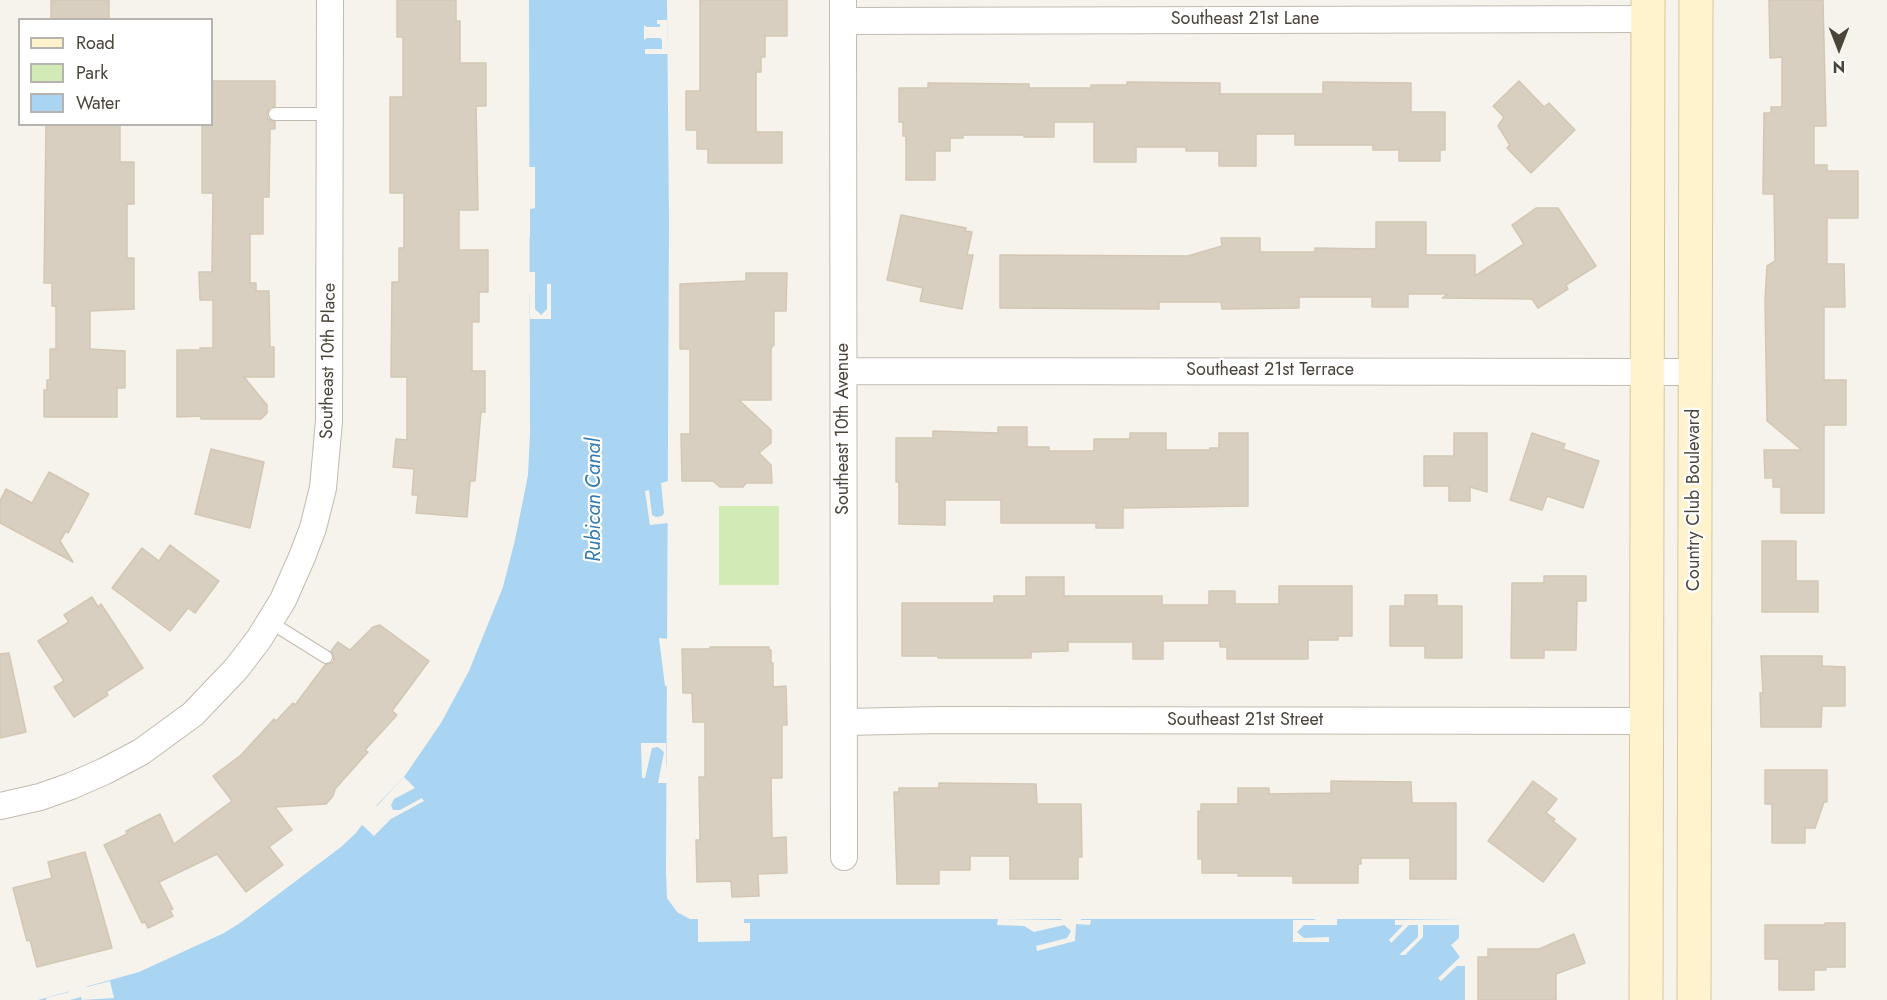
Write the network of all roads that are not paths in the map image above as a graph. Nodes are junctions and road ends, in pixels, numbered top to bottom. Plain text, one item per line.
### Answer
1 (330, 0) edge
2 (1696, 0) edge
3 (1648, 10) edge
4 (843, 11) edge
5 (275, 114) dead end
6 (330, 114) junction
7 (844, 371) junction
8 (1647, 371) junction
9 (1695, 372) junction
10 (270, 622) junction
11 (327, 657) dead end
12 (1646, 721) junction
13 (844, 722) junction
14 (0, 806) edge
15 (844, 857) dead end
16 (1646, 1000) edge
17 (1694, 1000) edge

1 - 6 street, Southeast 10th Place
2 - 9 main road, Country Club Boulevard
3 - 4 street, Southeast 21st Lane
3 - 8 main road
4 - 7 street, Southeast 10th Avenue
5 - 6 lane
6 - 10 street, Southeast 10th Place
7 - 8 street, Southeast 21st Terrace
7 - 13 street, Southeast 10th Avenue
8 - 9 street, Southeast 21st Terrace
8 - 12 main road
9 - 17 main road, Country Club Boulevard
10 - 11 lane
10 - 14 street, Southeast 10th Place
12 - 13 street, Southeast 21st Street
12 - 16 main road
13 - 15 street, Southeast 10th Avenue

